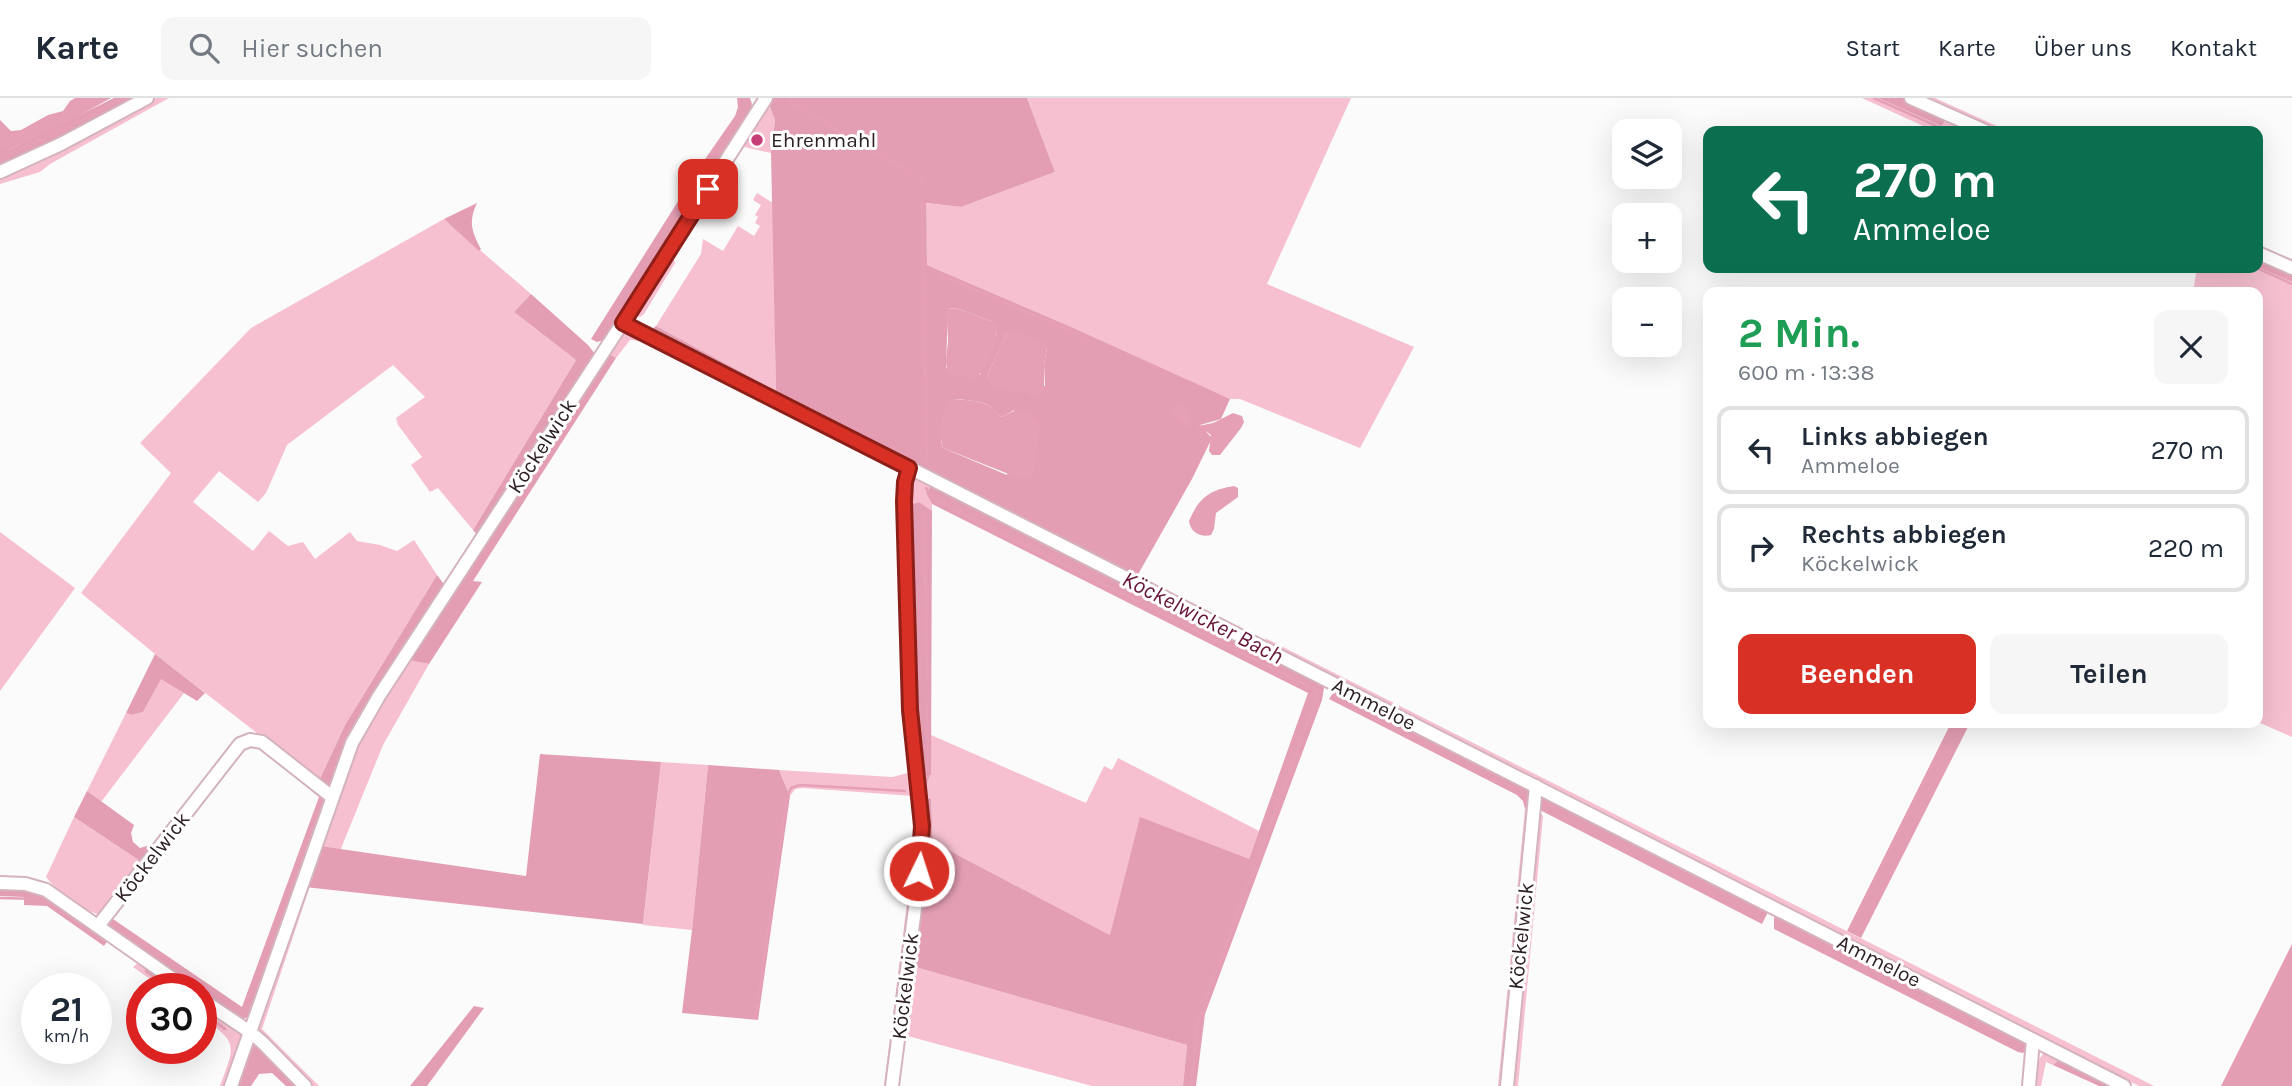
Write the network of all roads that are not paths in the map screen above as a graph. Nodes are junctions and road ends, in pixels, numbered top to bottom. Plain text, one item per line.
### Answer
1 (147, 98) edge
2 (1911, 98) edge
3 (764, 99) edge
4 (1974, 126) edge
5 (0, 172) edge
6 (2263, 255) edge
7 (2292, 268) edge
8 (623, 323) junction
9 (909, 468) junction
10 (1536, 786) junction
11 (332, 797) junction
12 (0, 883) edge
13 (98, 926) junction
14 (164, 973) edge
15 (217, 1010) edge
16 (250, 1032) junction
17 (2033, 1040) junction
18 (231, 1086) edge
19 (306, 1086) edge
20 (892, 1086) edge
21 (1507, 1086) edge
22 (2029, 1086) edge
23 (2124, 1086) edge

1 - 5 street
2 - 4 street
3 - 8 street, Köckelwick
6 - 7 street
8 - 9 street, Ammeloe
8 - 11 street, Köckelwick
9 - 10 street, Ammeloe
9 - 20 street, Köckelwick
10 - 17 street, Ammeloe
10 - 21 street, Köckelwick
11 - 13 street, Köckelwick
11 - 16 street, Köckelwick
12 - 13 street
13 - 14 street
15 - 16 street
16 - 18 street, Köckelwick
16 - 19 street
17 - 22 street
17 - 23 street, Ammeloe

